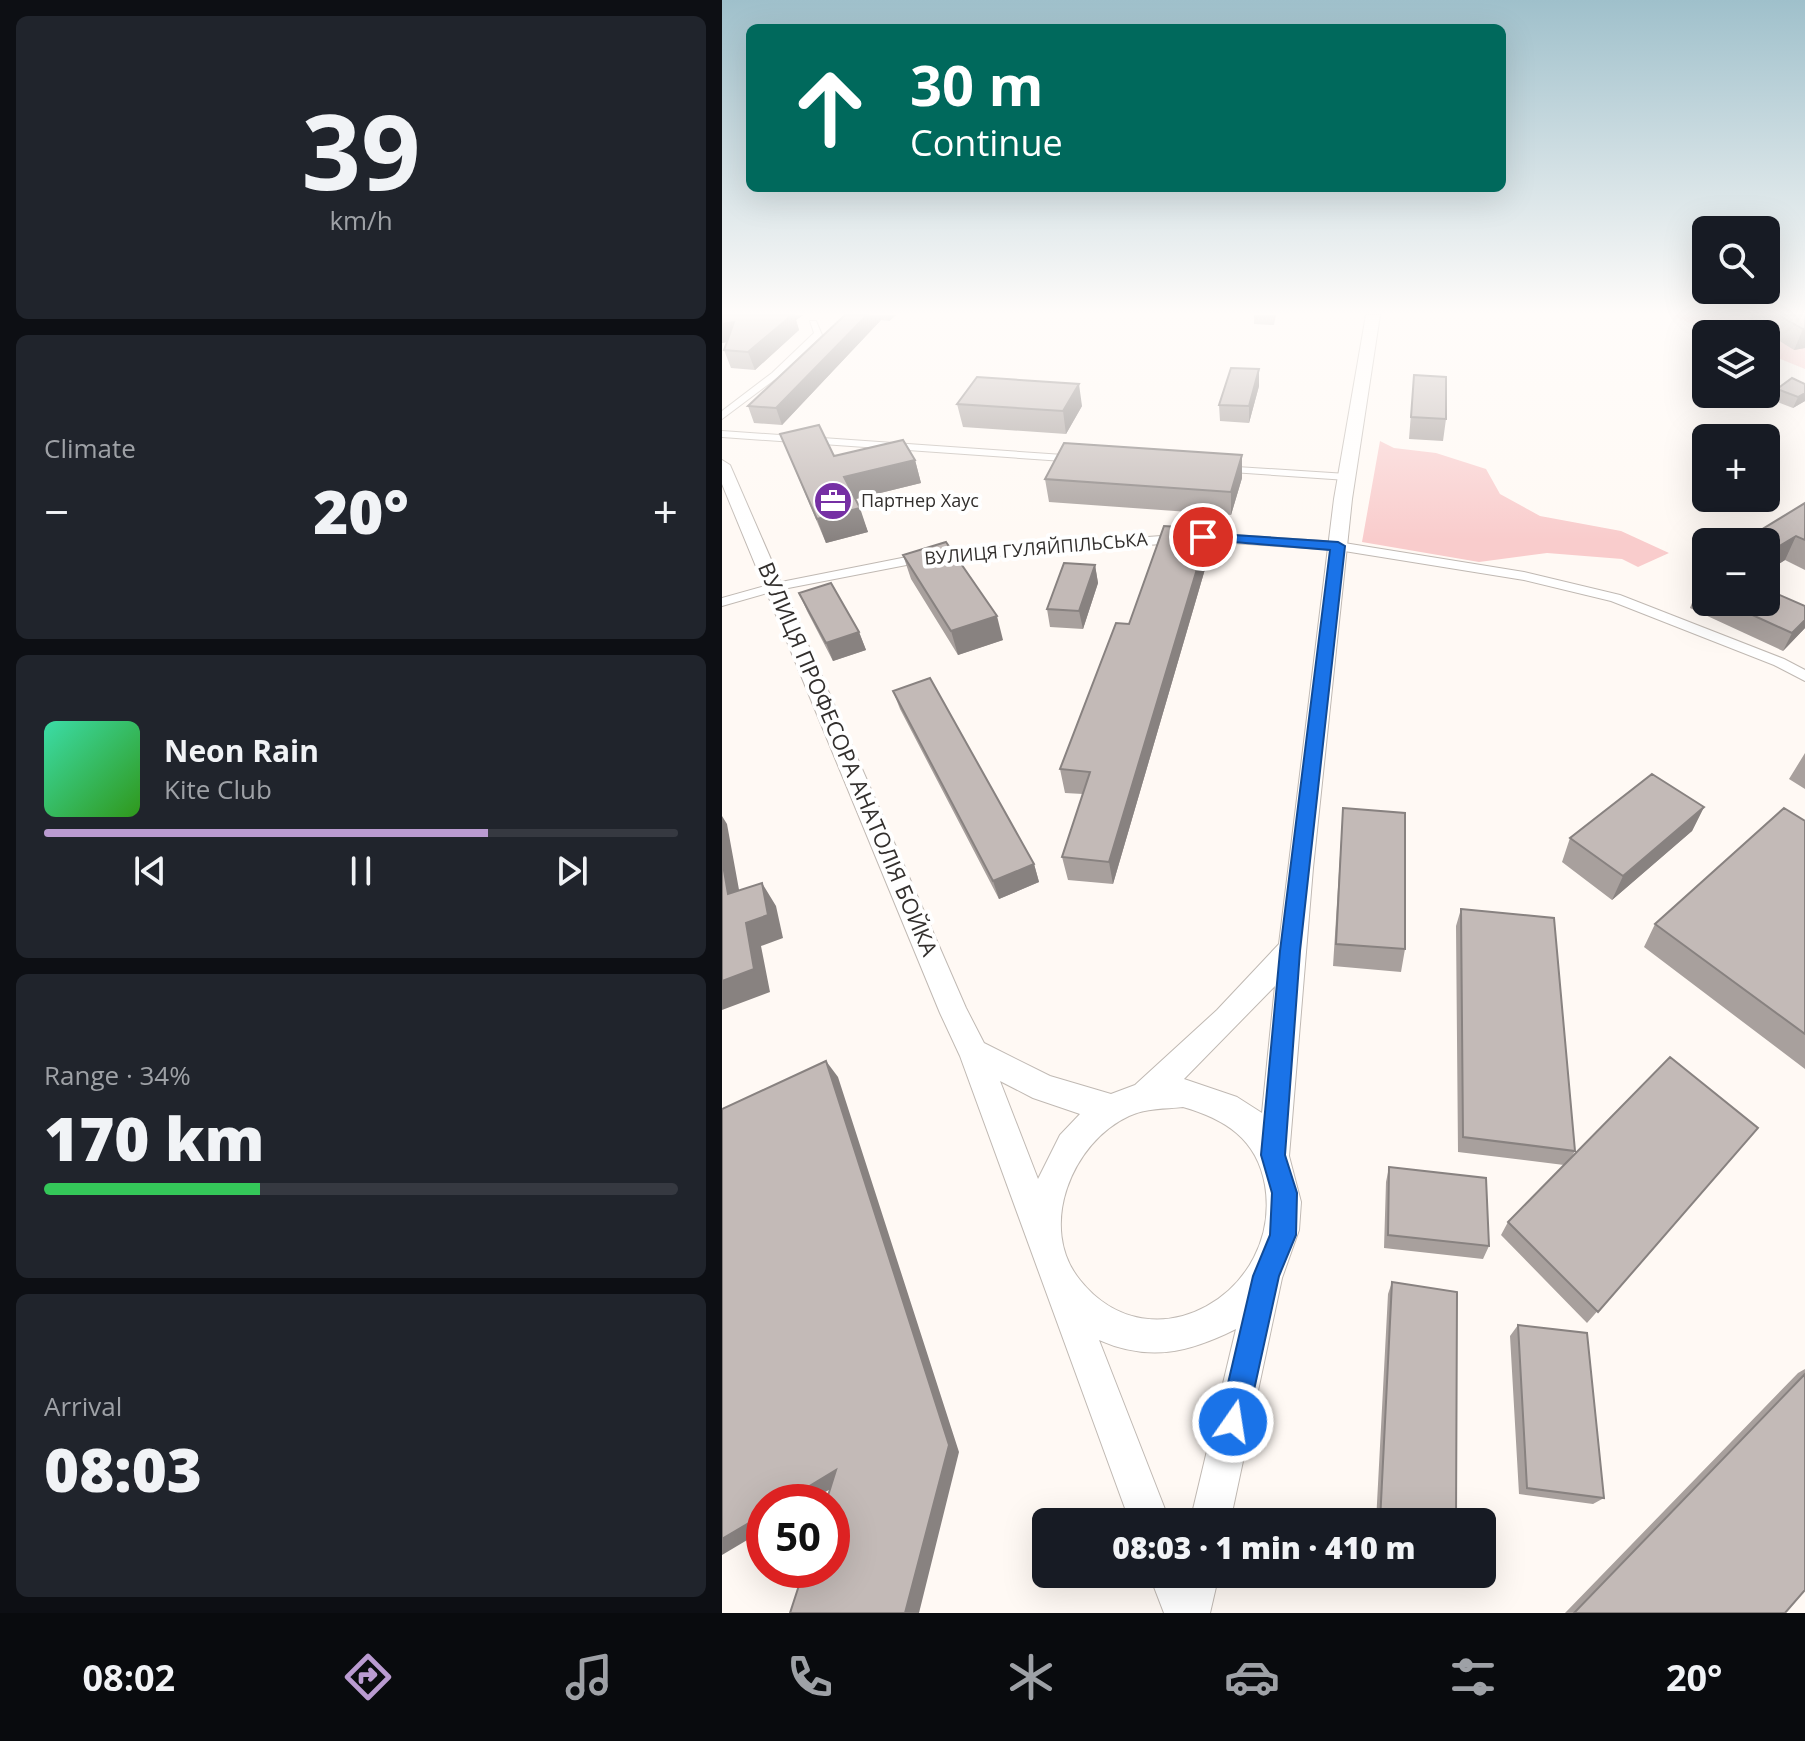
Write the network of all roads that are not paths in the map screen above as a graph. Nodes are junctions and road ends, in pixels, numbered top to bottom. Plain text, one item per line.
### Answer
1 (755, 390) edge
2 (1361, 390) edge
3 (722, 416) edge
4 (722, 434) edge
5 (1097, 460) edge
6 (722, 465) edge
7 (1206, 468) edge
8 (1347, 477) junction
9 (1338, 546) junction
10 (776, 587) junction
11 (722, 602) edge
12 (1805, 676) edge
13 (1290, 951) junction
14 (974, 1053) junction
15 (1145, 1096) junction
16 (1112, 1109) junction
17 (1273, 1155) junction
18 (1044, 1236) junction
19 (1055, 1273) junction
20 (1266, 1276) junction
21 (1145, 1508) edge
22 (1213, 1508) edge
23 (1176, 1588) edge
24 (1194, 1588) edge
25 (1187, 1613) edge

1 - 3 street
2 - 8 main road
4 - 5 street
6 - 10 main road, ВУЛИЦЯ ПРОФЕСОРА АНАТОЛІЯ БОЙКА
7 - 8 street
8 - 9 main road
9 - 10 street, ВУЛИЦЯ ГУЛЯЙПІЛЬСЬКА
9 - 12 street, ВУЛИЦЯ ГУЛЯЙПІЛЬСЬКА
9 - 13 main road
10 - 11 street, ВУЛИЦЯ ГУЛЯЙПІЛЬСЬКА
10 - 14 main road, ВУЛИЦЯ ПРОФЕСОРА АНАТОЛІЯ БОЙКА
13 - 15 main road
13 - 17 main road
14 - 16 main road
14 - 18 main road, ВУЛИЦЯ ПРОФЕСОРА АНАТОЛІЯ БОЙКА
15 - 16 main road
15 - 17 main road
16 - 18 main road
17 - 20 main road
18 - 19 main road
19 - 20 main road
19 - 21 main road
20 - 22 main road
23 - 25 main road
24 - 25 main road

